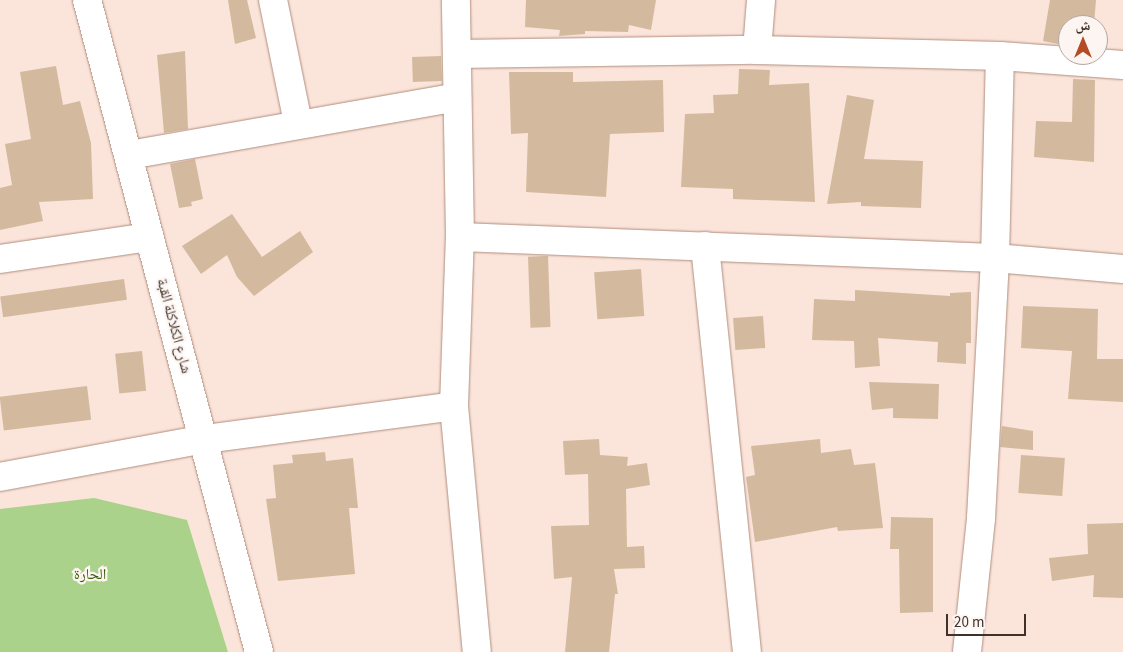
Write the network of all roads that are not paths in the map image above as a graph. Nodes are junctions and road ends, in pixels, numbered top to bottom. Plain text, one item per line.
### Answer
1 (86, 0) edge
2 (273, 0) edge
3 (456, 0) edge
4 (761, 0) edge
5 (757, 50) junction
6 (457, 54) junction
7 (1000, 56) junction
8 (1123, 65) edge
9 (457, 97) junction
10 (298, 123) junction
11 (129, 154) junction
12 (149, 237) junction
13 (460, 237) junction
14 (705, 246) junction
15 (995, 258) junction
16 (0, 259) edge
17 (1123, 270) edge
18 (454, 406) junction
19 (205, 439) junction
20 (0, 477) edge
21 (259, 652) edge
22 (477, 652) edge
23 (747, 652) edge
24 (967, 652) edge

1 - 11 street, شارع الكلاكلة القبة
2 - 10 street
3 - 6 street
4 - 5 street
5 - 6 street
5 - 7 street
6 - 9 street
7 - 8 street
7 - 15 street
9 - 10 street
9 - 13 street
10 - 11 street
11 - 12 street, شارع الكلاكلة القبة
12 - 16 street
12 - 19 street, شارع الكلاكلة القبة
13 - 14 street
13 - 18 street
14 - 15 street
14 - 23 street
15 - 17 street
15 - 24 street
18 - 19 street
18 - 22 street
19 - 20 street
19 - 21 street, شارع الكلاكلة القبة

